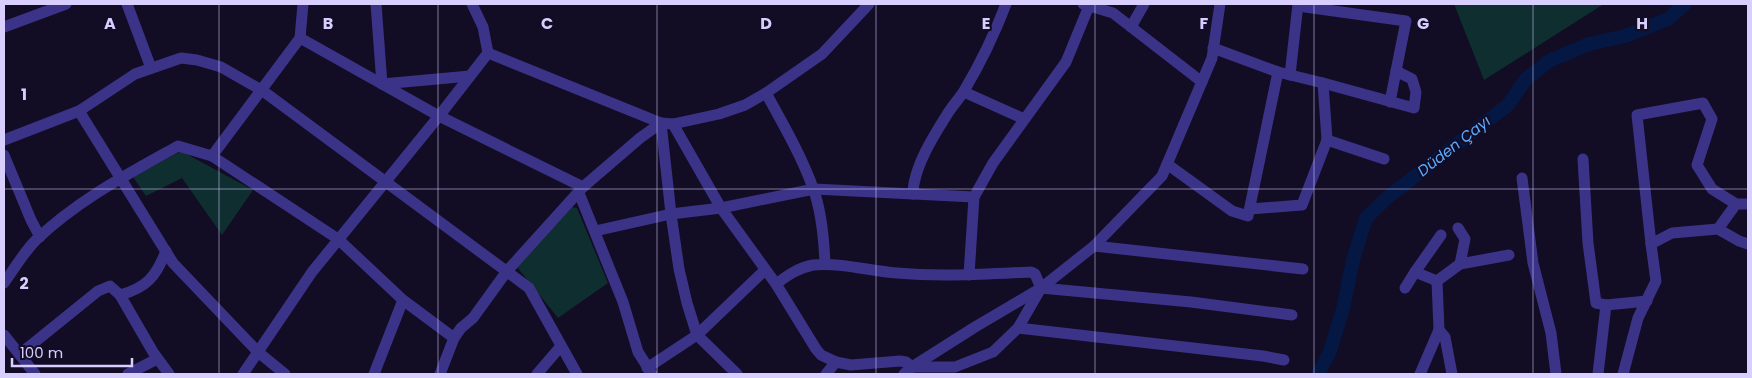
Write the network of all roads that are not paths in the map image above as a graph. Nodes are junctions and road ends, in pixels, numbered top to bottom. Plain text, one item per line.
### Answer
1 (66, 4) edge
2 (127, 4) edge
3 (303, 4) edge
4 (376, 4) edge
5 (472, 4) edge
6 (869, 4) edge
7 (1006, 4) edge
8 (1144, 4) edge
9 (1220, 4) edge
10 (1085, 5) edge
11 (1298, 5) edge
12 (4, 27) edge
13 (1131, 27) junction
14 (300, 38) junction
15 (1213, 48) junction
16 (488, 53) junction
17 (151, 68) junction
18 (1396, 71) junction
19 (1278, 72) junction
20 (1290, 75) junction
21 (470, 76) junction
22 (1202, 82) junction
23 (1323, 83) junction
24 (382, 84) junction
25 (261, 90) junction
26 (964, 92) junction
27 (766, 93) junction
28 (1390, 102) junction
29 (78, 111) junction
30 (439, 116) junction
31 (1024, 119) junction
32 (667, 123) junction
33 (4, 140) edge
34 (1327, 140) junction
35 (4, 155) edge
36 (212, 156) junction
37 (1384, 159) dead end
38 (1583, 159) dead end
39 (1167, 164) junction
40 (120, 178) junction
41 (1522, 178) dead end
42 (385, 182) junction
43 (814, 189) junction
44 (581, 190) junction
45 (913, 194) junction
46 (974, 197) junction
47 (1736, 204) junction
48 (1748, 204) edge
49 (721, 208) junction
50 (1250, 209) junction
51 (671, 214) junction
52 (1458, 228) dead end
53 (1718, 228) junction
54 (594, 231) junction
55 (1441, 235) dead end
56 (40, 237) junction
57 (338, 239) junction
58 (1650, 244) junction
59 (1748, 244) edge
60 (1094, 246) junction
61 (166, 252) junction
62 (1509, 255) dead end
63 (824, 264) junction
64 (1460, 264) junction
65 (765, 270) junction
66 (1304, 270) dead end
67 (507, 271) junction
68 (1415, 272) junction
69 (970, 275) junction
70 (1437, 281) junction
71 (4, 283) edge
72 (776, 284) junction
73 (1041, 288) junction
74 (1405, 288) dead end
75 (120, 295) junction
76 (403, 300) junction
77 (1647, 301) junction
78 (1606, 305) junction
79 (1292, 315) dead end
80 (1018, 328) junction
81 (1440, 330) junction
82 (4, 334) edge
83 (697, 335) junction
84 (454, 338) junction
85 (561, 346) junction
86 (258, 352) junction
87 (20, 354) junction
88 (157, 359) junction
89 (1284, 360) dead end
90 (836, 362) junction
91 (955, 370) edge
92 (649, 371) edge
93 (908, 371) edge
94 (35, 374) edge
95 (128, 374) edge
96 (169, 374) edge
97 (242, 374) edge
98 (285, 374) edge
99 (374, 374) edge
100 (440, 374) edge
101 (537, 374) edge
102 (577, 374) edge
103 (737, 374) edge
104 (826, 374) edge
105 (1420, 374) edge
106 (1452, 374) edge
107 (1556, 374) edge
108 (1598, 374) edge
109 (1623, 374) edge

1 - 12 street
2 - 17 street
3 - 14 street
4 - 24 street
5 - 16 street
6 - 27 street
7 - 26 street
8 - 13 street
9 - 15 street
10 - 13 street
10 - 31 street
11 - 18 street
11 - 20 street
13 - 22 street
14 - 24 street
14 - 25 street
15 - 19 street
15 - 22 street
16 - 21 street
16 - 32 street
17 - 25 street
17 - 29 street
18 - 28 street
18 - 28 street
19 - 20 street
19 - 50 street
20 - 23 street
21 - 24 street
21 - 30 street
22 - 39 street
23 - 28 street
23 - 34 street
24 - 30 street
25 - 36 street
25 - 42 street
26 - 31 street
26 - 45 street
27 - 32 street
27 - 43 street
29 - 33 street
29 - 40 street
30 - 42 street
30 - 44 street
31 - 46 street
32 - 44 street
32 - 49 street
32 - 51 street
34 - 37 street
34 - 50 street
35 - 56 street
36 - 40 street
36 - 57 street
38 - 78 street
39 - 50 street
39 - 60 street
40 - 56 street
40 - 61 street
41 - 107 street
42 - 57 street
42 - 67 street
43 - 45 street
43 - 49 street
43 - 63 street
44 - 54 street
44 - 67 street
45 - 46 street
46 - 69 street
47 - 48 street
47 - 53 street
47 - 58 street
49 - 51 street
49 - 65 street
51 - 54 street
51 - 83 street
52 - 64 street
53 - 58 street
53 - 59 street
54 - 92 street
55 - 68 street
56 - 71 street
57 - 76 street
57 - 86 street
58 - 77 street
60 - 66 street
60 - 73 street
61 - 75 street
61 - 86 street
62 - 64 street
63 - 69 street
63 - 72 street
64 - 70 street
65 - 72 street
65 - 83 street
67 - 84 street
67 - 85 street
68 - 70 street
68 - 74 street
69 - 73 street
70 - 81 street
72 - 90 street
73 - 79 street
73 - 80 street
73 - 93 street
75 - 87 street
75 - 88 street
76 - 84 street
76 - 99 street
77 - 78 street
77 - 109 street
78 - 108 street
80 - 89 street
80 - 91 street
81 - 105 street
81 - 106 street
82 - 87 street
83 - 92 street
83 - 103 street
84 - 100 street
85 - 101 street
85 - 102 street
86 - 97 street
86 - 98 street
87 - 94 street
88 - 95 street
88 - 96 street
90 - 93 street
90 - 104 street
91 - 93 street

